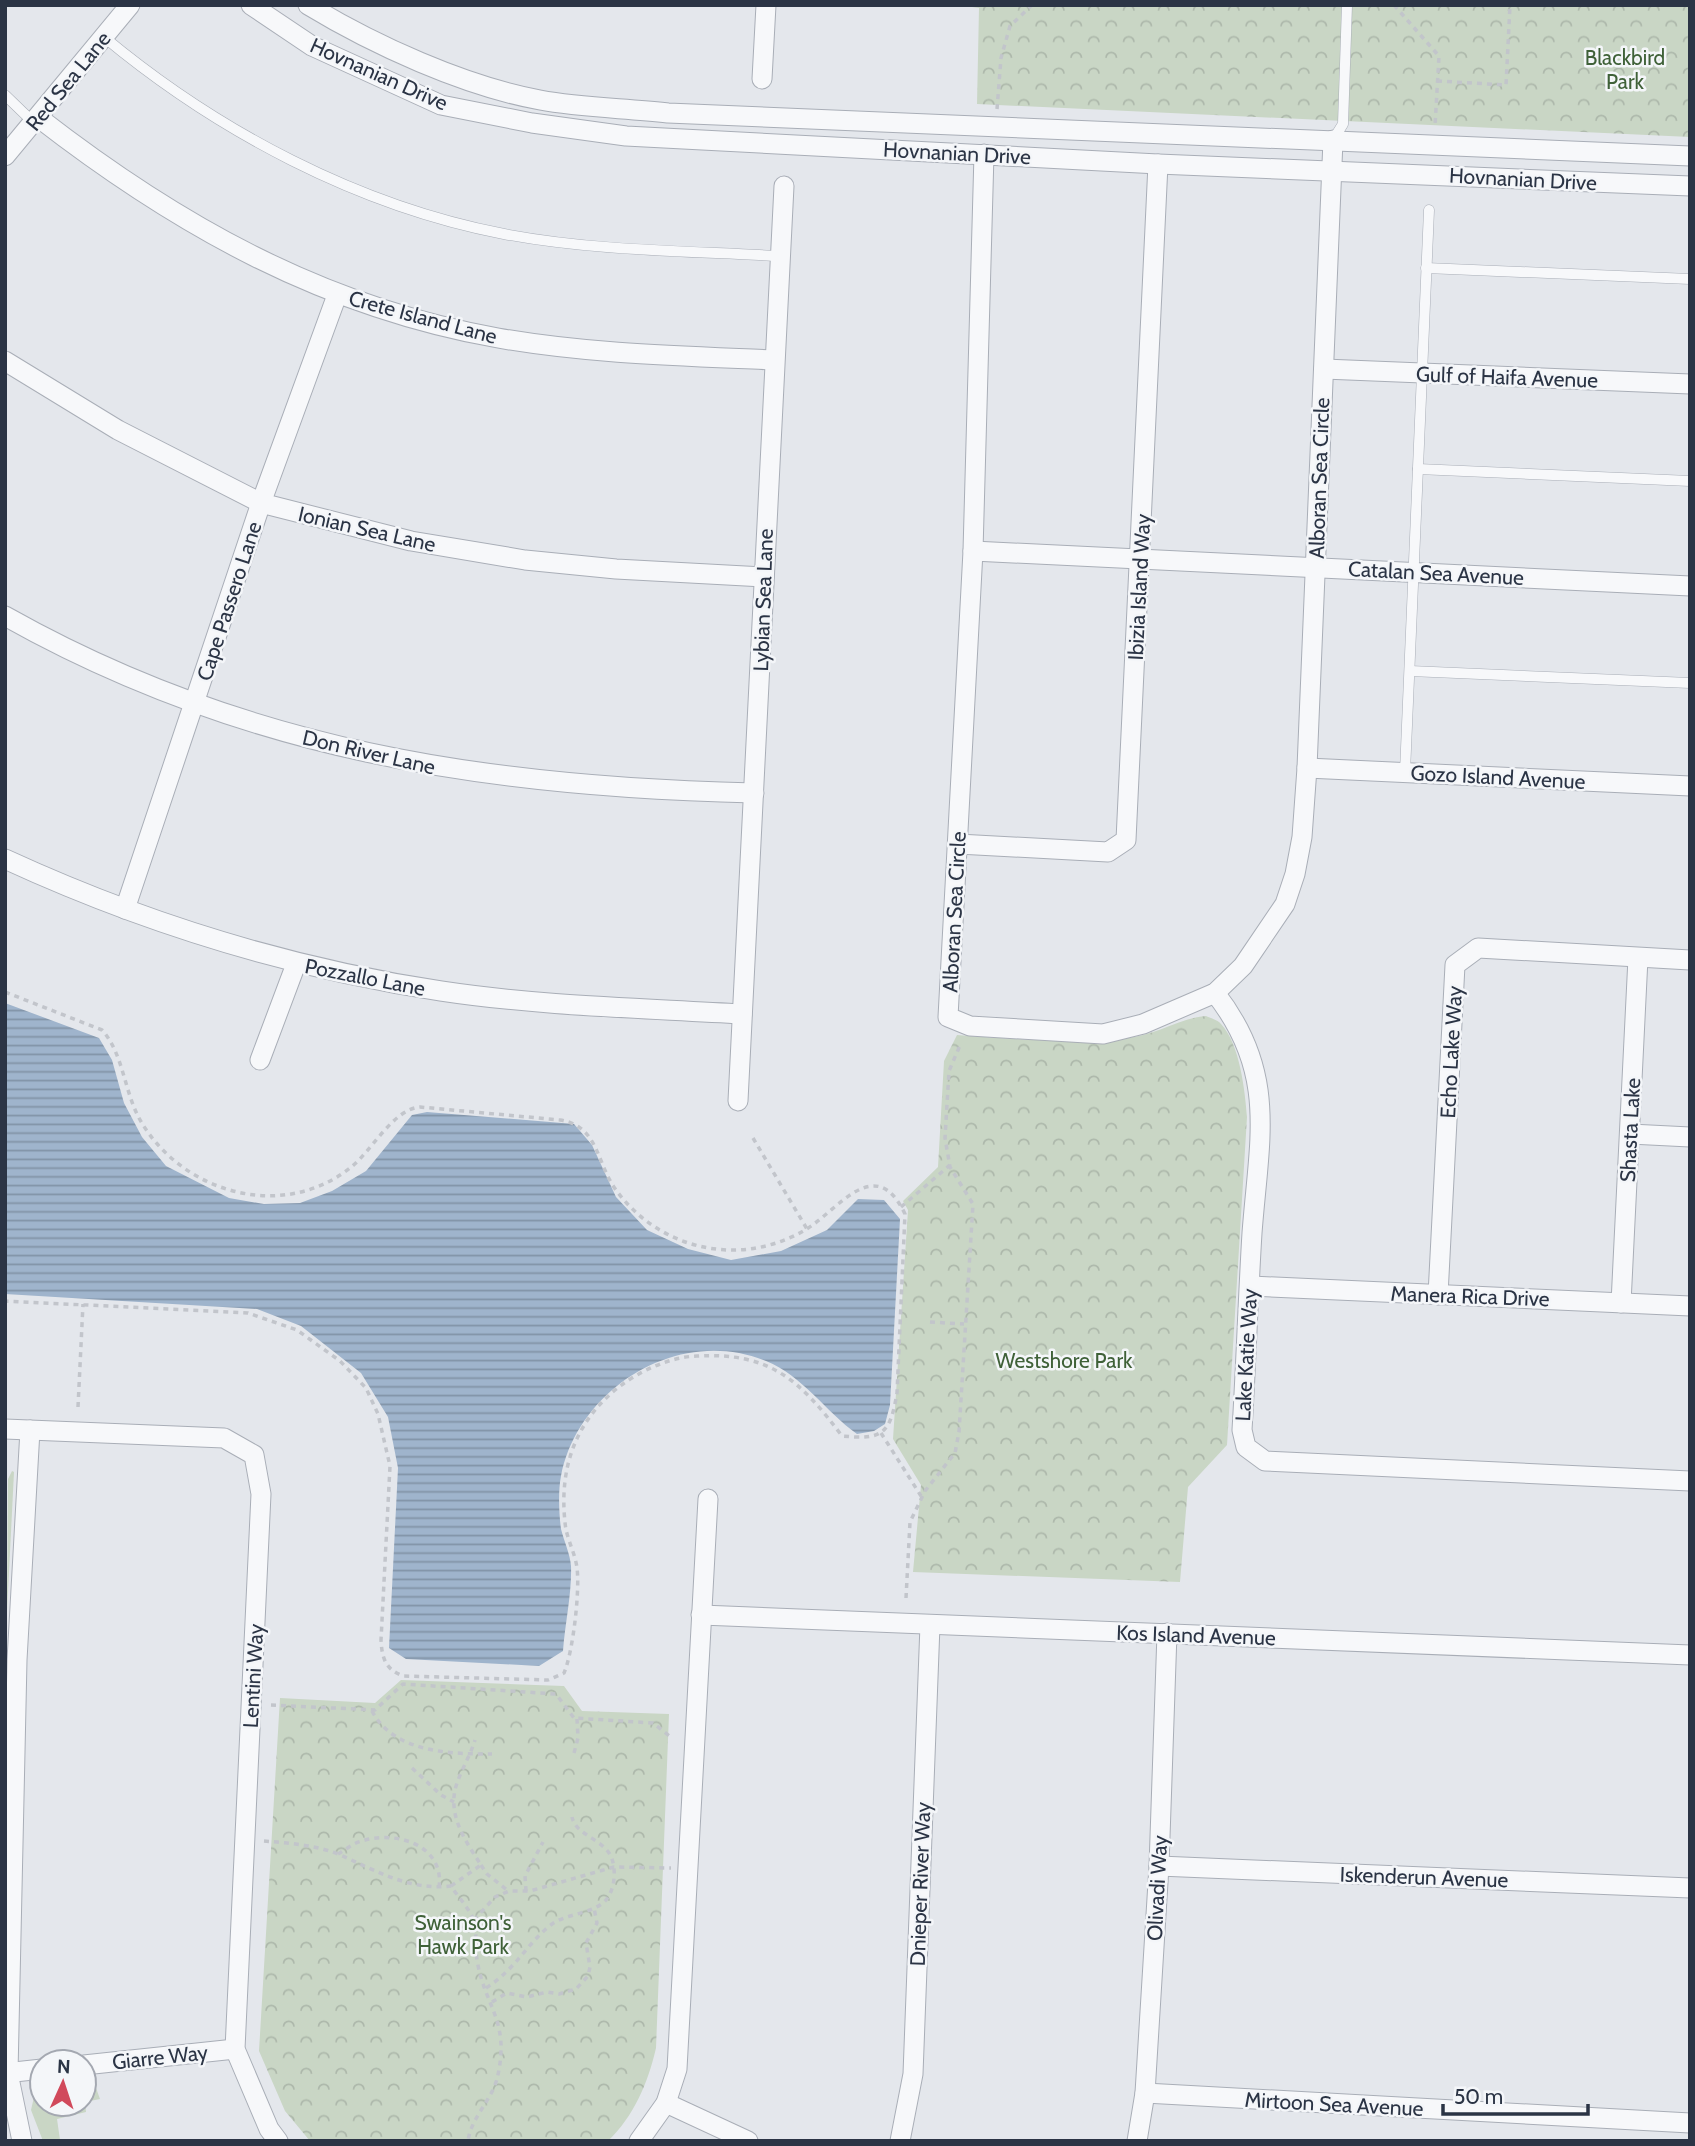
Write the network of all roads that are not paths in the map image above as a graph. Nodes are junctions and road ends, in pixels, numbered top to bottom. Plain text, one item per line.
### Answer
1 (130, 5) edge
2 (251, 5) edge
3 (308, 5) edge
4 (766, 5) edge
5 (1347, 5) edge
6 (104, 37) junction
7 (762, 79) dead end
8 (5, 95) edge
9 (36, 120) junction
10 (1333, 140) junction
11 (984, 154) junction
12 (5, 156) edge
13 (1690, 156) edge
14 (1158, 164) junction
15 (1332, 170) junction
16 (783, 186) dead end
17 (1690, 186) edge
18 (1429, 210) dead end
19 (779, 256) junction
20 (1426, 268) junction
21 (1690, 279) edge
22 (337, 295) junction
23 (773, 360) junction
24 (5, 361) edge
25 (1324, 369) junction
26 (1422, 374) junction
27 (1690, 384) edge
28 (1418, 469) junction
29 (1690, 481) edge
30 (261, 503) junction
31 (972, 551) junction
32 (1141, 559) junction
33 (1315, 567) junction
34 (1414, 573) junction
35 (764, 577) junction
36 (1690, 586) edge
37 (5, 616) edge
38 (1410, 671) junction
39 (1690, 684) edge
40 (196, 703) junction
41 (1307, 768) junction
42 (1405, 772) junction
43 (1690, 786) edge
44 (754, 793) junction
45 (958, 844) junction
46 (5, 859) edge
47 (125, 909) junction
48 (1638, 958) junction
49 (1690, 960) edge
50 (296, 964) junction
51 (1215, 993) junction
52 (742, 1014) junction
53 (260, 1060) dead end
54 (738, 1101) dead end
55 (1630, 1134) junction
56 (1690, 1137) edge
57 (1251, 1286) junction
58 (1437, 1295) junction
59 (1621, 1303) junction
60 (1690, 1307) edge
61 (5, 1429) edge
62 (30, 1430) junction
63 (1690, 1481) edge
64 (708, 1499) dead end
65 (701, 1615) junction
66 (930, 1625) junction
67 (1167, 1633) junction
68 (1690, 1655) edge
69 (11, 1660) edge
70 (1159, 1866) junction
71 (1690, 1888) edge
72 (235, 2049) junction
73 (98, 2064) edge
74 (28, 2071) edge
75 (7, 2073) edge
76 (1145, 2094) junction
77 (666, 2103) junction
78 (1690, 2123) edge
79 (22, 2141) edge
80 (278, 2141) edge
81 (639, 2141) edge
82 (748, 2141) edge
83 (900, 2141) edge
84 (1137, 2141) edge

1 - 6 street, Red Sea Lane
2 - 11 street, Hovnanian Drive
3 - 10 street, Hovnanian Drive
4 - 7 street
5 - 10 lane
6 - 9 street, Red Sea Lane
6 - 19 lane
8 - 9 lane
9 - 12 street, Red Sea Lane
9 - 22 street, Crete Island Lane
10 - 13 street, Hovnanian Drive
10 - 15 street, Alboran Sea Circle
11 - 14 street, Hovnanian Drive
11 - 31 street, Alboran Sea Circle
14 - 15 street, Hovnanian Drive
14 - 32 street, Ibizia Island Way
15 - 17 street, Hovnanian Drive
15 - 25 street, Alboran Sea Circle
16 - 19 street, Lybian Sea Lane
18 - 20 lane
19 - 23 street, Lybian Sea Lane
20 - 21 lane
20 - 26 lane
22 - 23 street, Crete Island Lane
22 - 30 street, Cape Passero Lane
23 - 35 street, Lybian Sea Lane
24 - 30 street, Ionian Sea Lane
25 - 26 street, Gulf of Haifa Avenue
25 - 33 street, Alboran Sea Circle
26 - 27 street, Gulf of Haifa Avenue
26 - 28 lane
28 - 29 lane
28 - 34 lane
30 - 35 street, Ionian Sea Lane
30 - 40 street, Cape Passero Lane
31 - 32 street, Catalan Sea Avenue
31 - 45 street, Alboran Sea Circle
32 - 33 street, Catalan Sea Avenue
32 - 45 street, Ibizia Island Way
33 - 34 street, Catalan Sea Avenue
33 - 41 street, Alboran Sea Circle
34 - 36 street, Catalan Sea Avenue
34 - 38 lane
35 - 44 street, Lybian Sea Lane
37 - 40 street, Don River Lane
38 - 39 lane
38 - 42 lane
40 - 44 street, Don River Lane
40 - 47 street, Cape Passero Lane
41 - 42 street, Gozo Island Avenue
41 - 51 street, Alboran Sea Circle
42 - 43 street, Gozo Island Avenue
44 - 52 street, Lybian Sea Lane
45 - 51 street, Alboran Sea Circle
46 - 47 street, Pozzallo Lane
47 - 50 street, Pozzallo Lane
48 - 49 street, Echo Lake Way
48 - 55 street, Shasta Lake
48 - 58 street, Echo Lake Way
50 - 52 street, Pozzallo Lane
50 - 53 street
51 - 57 street, Lake Katie Way
52 - 54 street, Lybian Sea Lane
55 - 56 street
55 - 59 street, Shasta Lake
57 - 58 street, Manera Rica Drive
57 - 63 street, Lake Katie Way
58 - 59 street, Manera Rica Drive
59 - 60 street, Manera Rica Drive
61 - 62 street, Lentini Way
62 - 69 street
62 - 72 street, Lentini Way
64 - 65 street
65 - 66 street, Kos Island Avenue
65 - 77 street
66 - 67 street, Kos Island Avenue
66 - 83 street, Dnieper River Way
67 - 68 street, Kos Island Avenue
67 - 70 street, Olivadi Way
69 - 75 street
70 - 71 street, Iskenderun Avenue
70 - 76 street, Olivadi Way
72 - 73 street, Giarre Way
72 - 80 street, Lentini Way
74 - 75 street
75 - 79 street
76 - 78 street, Mirtoon Sea Avenue
76 - 84 street, Olivadi Way
77 - 81 street
77 - 82 street

